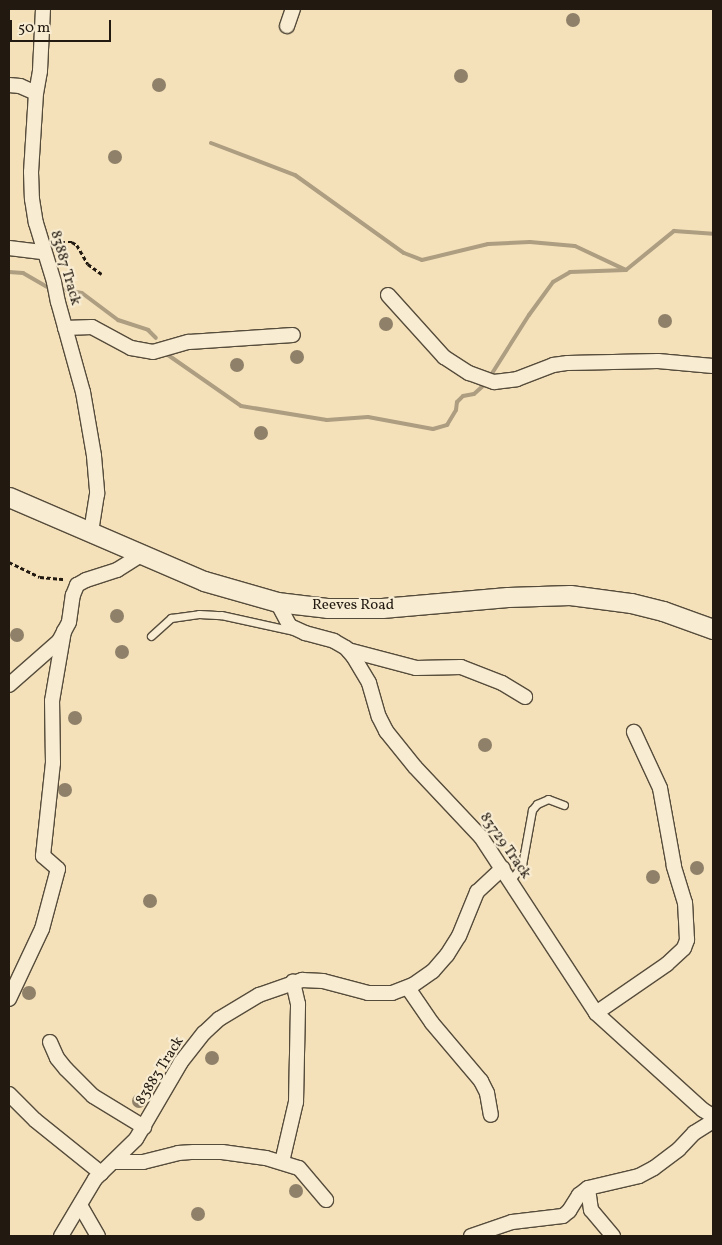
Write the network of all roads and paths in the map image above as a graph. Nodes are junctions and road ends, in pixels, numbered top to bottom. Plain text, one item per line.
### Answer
1 (42, 9) edge
2 (294, 9) edge
3 (287, 26) dead end
4 (9, 85) edge
5 (36, 93) junction
6 (9, 248) edge
7 (43, 248) junction
8 (102, 274) dead end
9 (388, 295) dead end
10 (65, 328) junction
11 (293, 335) dead end
12 (713, 366) edge
13 (9, 497) edge
14 (91, 532) junction
15 (142, 555) junction
16 (9, 562) edge
17 (70, 579) dead end
18 (277, 602) junction
19 (713, 629) edge
20 (64, 631) junction
21 (304, 633) junction
22 (151, 636) dead end
23 (348, 650) junction
24 (9, 685) edge
25 (525, 696) dead end
26 (634, 732) dead end
27 (564, 805) dead end
28 (503, 868) junction
29 (511, 880) junction
30 (293, 982) junction
31 (408, 988) junction
32 (9, 999) edge
33 (596, 1013) junction
34 (50, 1042) dead end
35 (9, 1094) edge
36 (491, 1115) dead end
37 (713, 1116) edge
38 (713, 1122) edge
39 (144, 1127) junction
40 (115, 1162) junction
41 (282, 1162) junction
42 (101, 1173) junction
43 (588, 1188) junction
44 (326, 1200) dead end
45 (80, 1205) junction
46 (61, 1236) edge
47 (98, 1236) edge
48 (471, 1236) edge
49 (613, 1236) edge

1 - 5 street, 83887 Track
2 - 3 street
4 - 5 street
5 - 7 street, 83887 Track
6 - 7 street
7 - 8 path
7 - 10 street, 83887 Track
9 - 12 street
10 - 11 street
10 - 14 street, 83887 Track
13 - 14 street, Reeves Road
14 - 15 street, Reeves Road
15 - 18 street, Reeves Road
15 - 20 street
16 - 17 path
18 - 19 street, Reeves Road
18 - 21 street, 83729 Track
20 - 24 street
20 - 32 street
21 - 22 lane
21 - 23 street, 83729 Track
23 - 25 street
23 - 28 street, 83729 Track
26 - 33 street
27 - 29 lane
28 - 29 street, 83729 Track
28 - 31 street, 83883 Track
29 - 33 street, 83729 Track
30 - 31 street, 83883 Track
30 - 39 street, 83883 Track
30 - 41 street
31 - 36 street
33 - 37 street, 83729 Track
34 - 39 street
35 - 42 street
38 - 43 street
39 - 40 street, 83883 Track
40 - 41 street
40 - 42 street, 83883 Track
41 - 44 street
42 - 45 street, 83883 Track
43 - 48 street
43 - 49 street
45 - 46 street, 83883 Track
45 - 47 street

